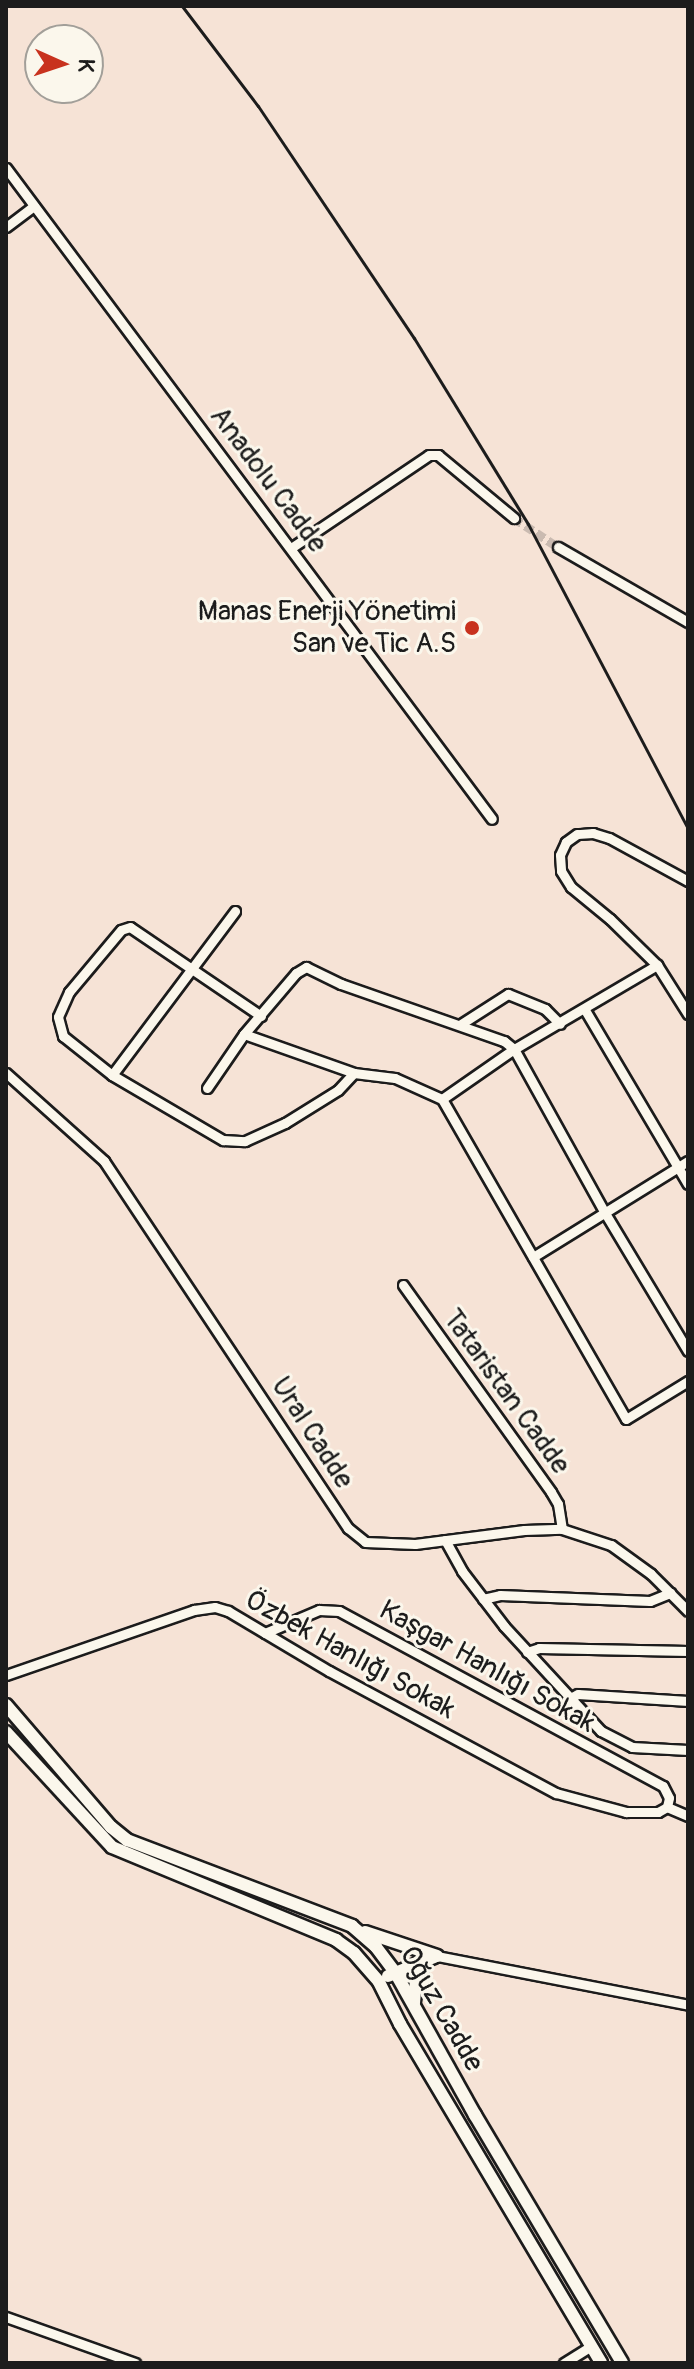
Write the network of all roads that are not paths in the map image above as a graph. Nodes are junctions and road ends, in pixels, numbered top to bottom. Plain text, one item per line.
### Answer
1 (6, 168) edge
2 (34, 206) junction
3 (6, 227) edge
4 (514, 518) tunnel mouth
5 (558, 547) tunnel mouth
6 (291, 548) junction
7 (688, 622) edge
8 (492, 819) dead end
9 (688, 881) edge
10 (235, 911) dead end
11 (657, 965) junction
12 (191, 970) junction
13 (585, 1010) junction
14 (688, 1014) edge
15 (261, 1016) junction
16 (461, 1024) junction
17 (560, 1024) junction
18 (244, 1034) junction
19 (514, 1049) junction
20 (6, 1073) edge
21 (354, 1073) junction
22 (112, 1075) junction
23 (207, 1088) dead end
24 (442, 1099) junction
25 (688, 1161) edge
26 (678, 1168) junction
27 (688, 1184) edge
28 (605, 1213) junction
29 (533, 1257) junction
30 (403, 1285) dead end
31 (688, 1351) edge
32 (688, 1381) edge
33 (562, 1529) junction
34 (445, 1540) junction
35 (670, 1593) junction
36 (483, 1599) junction
37 (688, 1611) edge
38 (265, 1633) junction
39 (688, 1651) edge
40 (527, 1652) junction
41 (6, 1675) edge
42 (568, 1699) junction
43 (688, 1701) edge
44 (6, 1705) edge
45 (6, 1732) edge
46 (688, 1750) edge
47 (667, 1807) junction
48 (688, 1816) edge
49 (359, 1929) junction
50 (432, 1958) junction
51 (395, 1972) junction
52 (379, 1982) junction
53 (688, 2005) edge
54 (414, 2006) junction
55 (6, 2317) edge
56 (591, 2346) junction
57 (135, 2363) edge
58 (564, 2363) edge
59 (601, 2363) edge
60 (622, 2363) edge

1 - 2 street, Anadolu Cadde
2 - 3 street
2 - 6 street, Anadolu Cadde
4 - 6 street
5 - 7 street
6 - 8 street, Anadolu Cadde
9 - 11 street
10 - 12 street
11 - 13 street
11 - 14 street
12 - 15 street
12 - 22 street
12 - 22 street
13 - 17 street
13 - 26 street
15 - 16 street
15 - 18 street
16 - 17 street
16 - 19 street
17 - 19 street
18 - 21 street
18 - 23 street
19 - 24 street
19 - 28 street
20 - 34 street, Ural Cadde
21 - 22 street
21 - 24 street
24 - 29 street
25 - 26 street
26 - 27 street
26 - 28 street
28 - 29 street
28 - 31 street
29 - 32 street
30 - 33 street, Tataristan Cadde
33 - 34 street, Ural Cadde
33 - 35 street, Ural Cadde
34 - 36 street
35 - 36 street
35 - 37 street, Ural Cadde
36 - 40 street
38 - 41 street, Özbek Hanlığı Sokak
38 - 47 street, Özbek Hanlığı Sokak
38 - 47 street, Kaşgar Hanlığı Sokak
39 - 40 street
40 - 42 street
42 - 43 street
42 - 46 street
44 - 49 street, Oğuz Cadde
45 - 52 street, Oğuz Cadde
47 - 48 street
49 - 50 street
49 - 51 street, Oğuz Cadde
50 - 51 street
50 - 53 street
50 - 54 street
51 - 52 street
51 - 54 street, Oğuz Cadde
52 - 56 street, Oğuz Cadde
54 - 60 street, Oğuz Cadde
55 - 57 street
56 - 58 street
56 - 59 street, Oğuz Cadde

